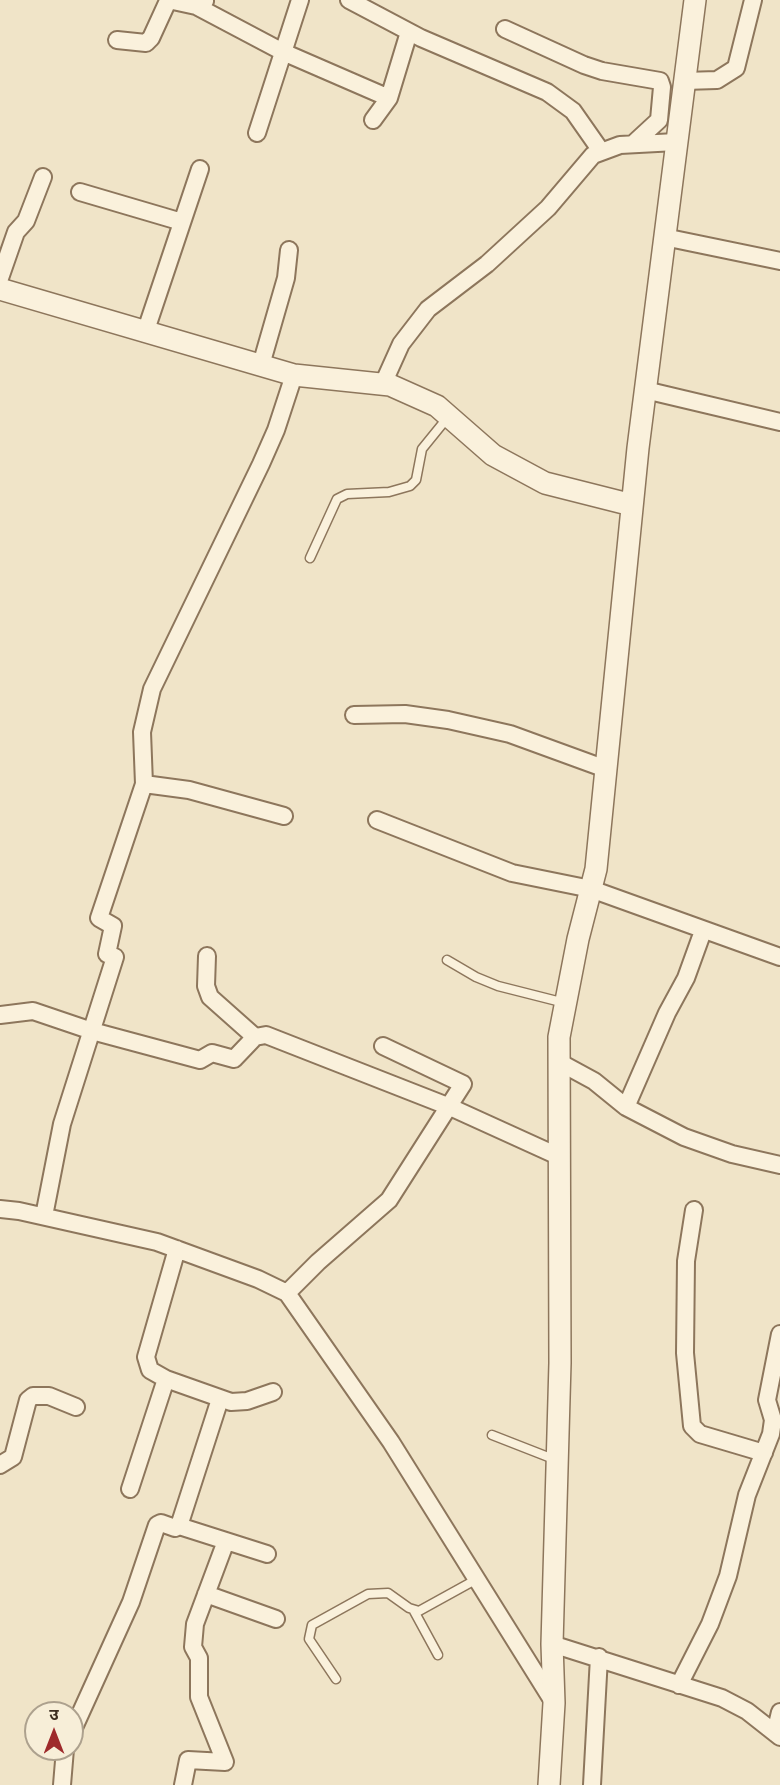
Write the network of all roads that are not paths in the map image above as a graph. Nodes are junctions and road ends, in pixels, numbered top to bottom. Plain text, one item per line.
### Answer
1 (300, 0) edge
2 (349, 0) edge
3 (695, 0) edge
4 (753, 0) edge
5 (200, 3) edge
6 (505, 30) dead end
7 (409, 32) junction
8 (117, 40) dead end
9 (283, 52) junction
10 (684, 81) junction
11 (388, 98) junction
12 (373, 120) dead end
13 (257, 133) dead end
14 (676, 142) junction
15 (633, 144) junction
16 (601, 151) junction
17 (200, 169) dead end
18 (43, 177) dead end
19 (80, 192) dead end
20 (182, 222) junction
21 (664, 237) junction
22 (290, 250) dead end
23 (780, 261) edge
24 (0, 278) edge
25 (0, 290) edge
26 (145, 333) junction
27 (261, 365) junction
28 (294, 375) junction
29 (382, 384) junction
30 (645, 390) junction
31 (448, 416) junction
32 (780, 422) edge
33 (632, 506) junction
34 (310, 558) dead end
35 (354, 715) dead end
36 (606, 769) junction
37 (144, 784) junction
38 (284, 816) dead end
39 (377, 820) dead end
40 (591, 889) junction
41 (703, 931) junction
42 (207, 956) dead end
43 (780, 957) edge
44 (447, 960) dead end
45 (566, 1003) junction
46 (0, 1015) edge
47 (92, 1031) junction
48 (255, 1037) junction
49 (383, 1046) dead end
50 (560, 1062) junction
51 (450, 1107) junction
52 (626, 1107) junction
53 (560, 1157) junction
54 (780, 1165) edge
55 (0, 1209) edge
56 (694, 1210) dead end
57 (44, 1216) junction
58 (177, 1249) junction
59 (287, 1293) junction
60 (780, 1334) edge
61 (166, 1379) junction
62 (273, 1392) dead end
63 (220, 1399) junction
64 (76, 1407) dead end
65 (492, 1435) dead end
66 (764, 1453) junction
67 (558, 1460) junction
68 (0, 1465) edge
69 (130, 1489) dead end
70 (179, 1526) junction
71 (226, 1541) junction
72 (267, 1554) dead end
73 (477, 1579) junction
74 (206, 1594) junction
75 (414, 1611) junction
76 (276, 1619) dead end
77 (552, 1644) junction
78 (438, 1656) dead end
79 (599, 1657) junction
80 (336, 1679) dead end
81 (679, 1685) junction
82 (554, 1703) junction
83 (84, 1706) edge
84 (780, 1712) edge
85 (777, 1735) edge
86 (64, 1761) edge
87 (62, 1785) edge
88 (183, 1785) edge
89 (549, 1785) edge
90 (592, 1785) edge

1 - 9 street
2 - 7 street
3 - 10 street
4 - 10 street
5 - 8 street
5 - 9 street
6 - 15 street
7 - 11 street
7 - 16 street
9 - 11 street
9 - 13 street
10 - 14 street
11 - 12 street
14 - 15 street
14 - 21 street
15 - 16 street
16 - 29 street
17 - 20 street
18 - 24 street
19 - 20 street
20 - 26 street
21 - 23 street
21 - 30 street
22 - 27 street
25 - 26 street
26 - 27 street
27 - 28 street
28 - 29 street
28 - 37 street
29 - 31 street
30 - 32 street
30 - 33 street
31 - 33 street
31 - 34 lane
33 - 36 street
35 - 36 street
36 - 40 street
37 - 38 street
37 - 47 street
39 - 40 street
40 - 41 street
40 - 45 street
41 - 43 street
41 - 52 street
42 - 48 street
44 - 45 lane
45 - 50 street
46 - 47 street
47 - 48 street
47 - 57 street
48 - 51 street
49 - 51 street
50 - 52 street
50 - 53 street
51 - 53 street
51 - 59 street
52 - 54 street
53 - 67 street
55 - 57 street
56 - 66 street
57 - 58 street
58 - 59 street
58 - 61 street
59 - 73 street
60 - 66 street
61 - 63 street
61 - 69 street
62 - 63 street
63 - 70 street
64 - 68 street
65 - 67 lane
66 - 81 street
67 - 77 street
70 - 71 street
70 - 83 street
71 - 72 street
71 - 74 street
73 - 75 lane
73 - 82 street
74 - 76 street
74 - 88 street
75 - 78 lane
75 - 80 lane
77 - 79 street
77 - 82 street
79 - 81 street
79 - 90 street
81 - 85 street
82 - 89 street
84 - 85 street
86 - 87 street

